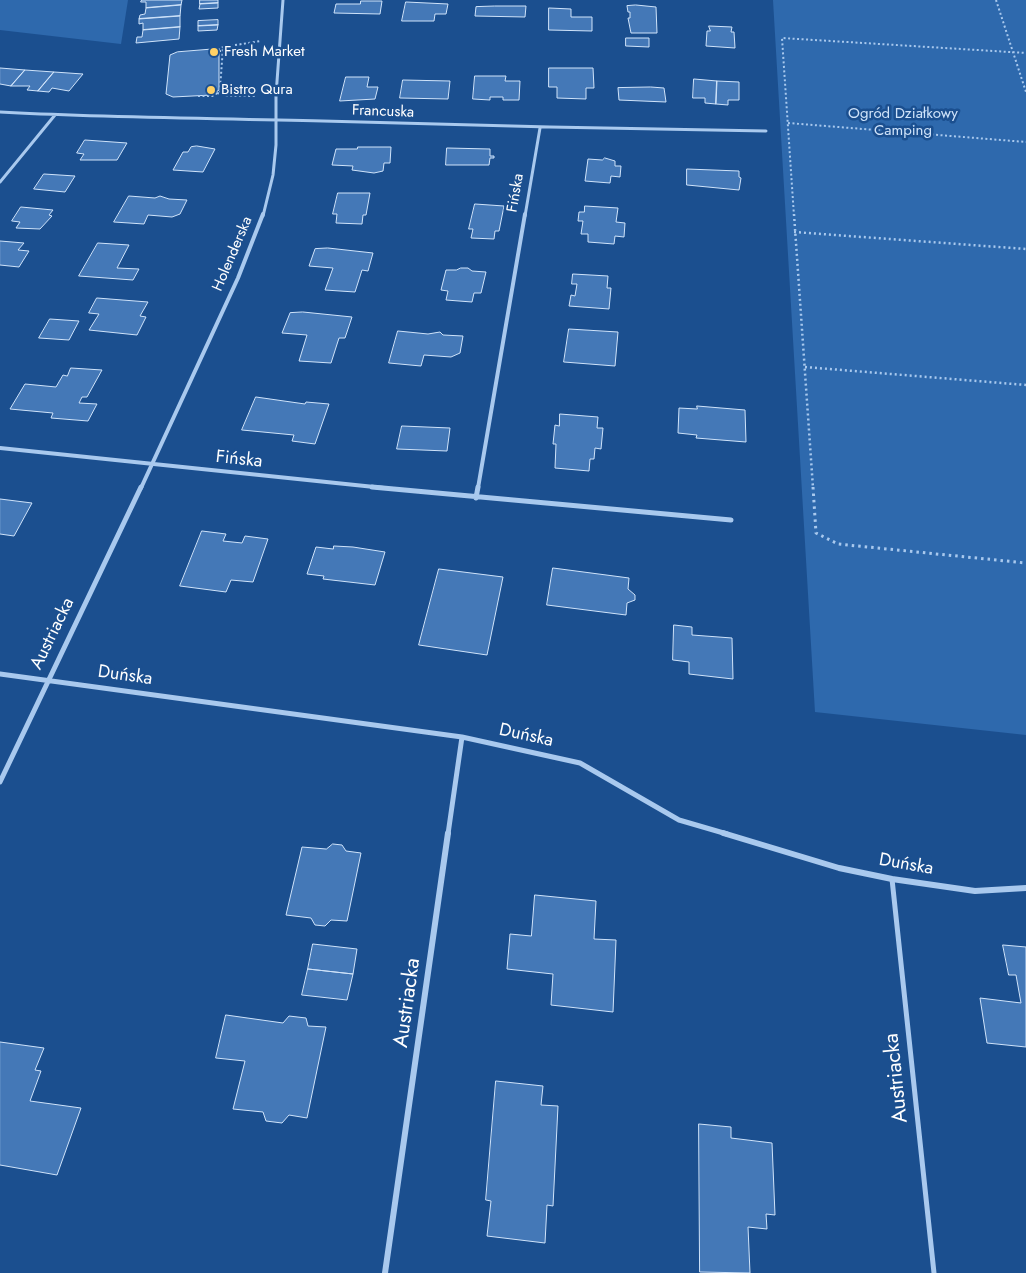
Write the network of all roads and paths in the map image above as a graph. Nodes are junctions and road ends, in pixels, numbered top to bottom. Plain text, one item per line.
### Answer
1 (283, 0) edge
2 (996, 0) edge
3 (280, 40) junction
4 (223, 47) junction
5 (218, 50) dead end
6 (1013, 52) junction
7 (1026, 52) edge
8 (257, 89) dead end
9 (1026, 92) edge
10 (216, 93) junction
11 (276, 95) junction
12 (257, 96) junction
13 (194, 101) dead end
14 (256, 102) dead end
15 (0, 112) edge
16 (56, 115) junction
17 (277, 121) junction
18 (788, 123) junction
19 (540, 128) junction
20 (766, 130) dead end
21 (1026, 142) edge
22 (0, 182) edge
23 (794, 232) junction
24 (1026, 249) edge
25 (805, 367) junction
26 (1026, 385) edge
27 (0, 448) edge
28 (152, 464) junction
29 (476, 498) junction
30 (135, 500) joint
31 (731, 520) dead end
32 (1026, 563) edge
33 (0, 674) edge
34 (47, 681) junction
35 (462, 737) junction
36 (0, 782) edge
37 (892, 879) junction
38 (1026, 888) edge
39 (385, 1273) edge
40 (934, 1273) edge

1 - 3 street, Holenderska
2 - 6 path
3 - 4 path
3 - 11 street, Holenderska
4 - 5 path
4 - 10 path
6 - 7 path
6 - 9 path
6 - 18 path
8 - 12 path
10 - 12 path
10 - 13 path
11 - 12 path
11 - 17 street, Holenderska
12 - 14 path
15 - 16 street, Francuska
16 - 17 street, Francuska
16 - 22 street
17 - 19 street, Francuska
17 - 28 street, Holenderska
18 - 21 path
18 - 23 path
19 - 20 street, Francuska
19 - 29 street, Fińska
23 - 24 path
23 - 25 path
25 - 26 path
25 - 32 path
27 - 28 street, Fińska
28 - 29 street, Fińska
28 - 30 street, Holenderska
29 - 31 street, Fińska
30 - 34 street, Austriacka
33 - 34 street, Duńska
34 - 35 street, Duńska
34 - 36 street, Austriacka
35 - 37 street, Duńska
35 - 39 street, Austriacka
37 - 38 street, Duńska
37 - 40 lane, Austriacka

